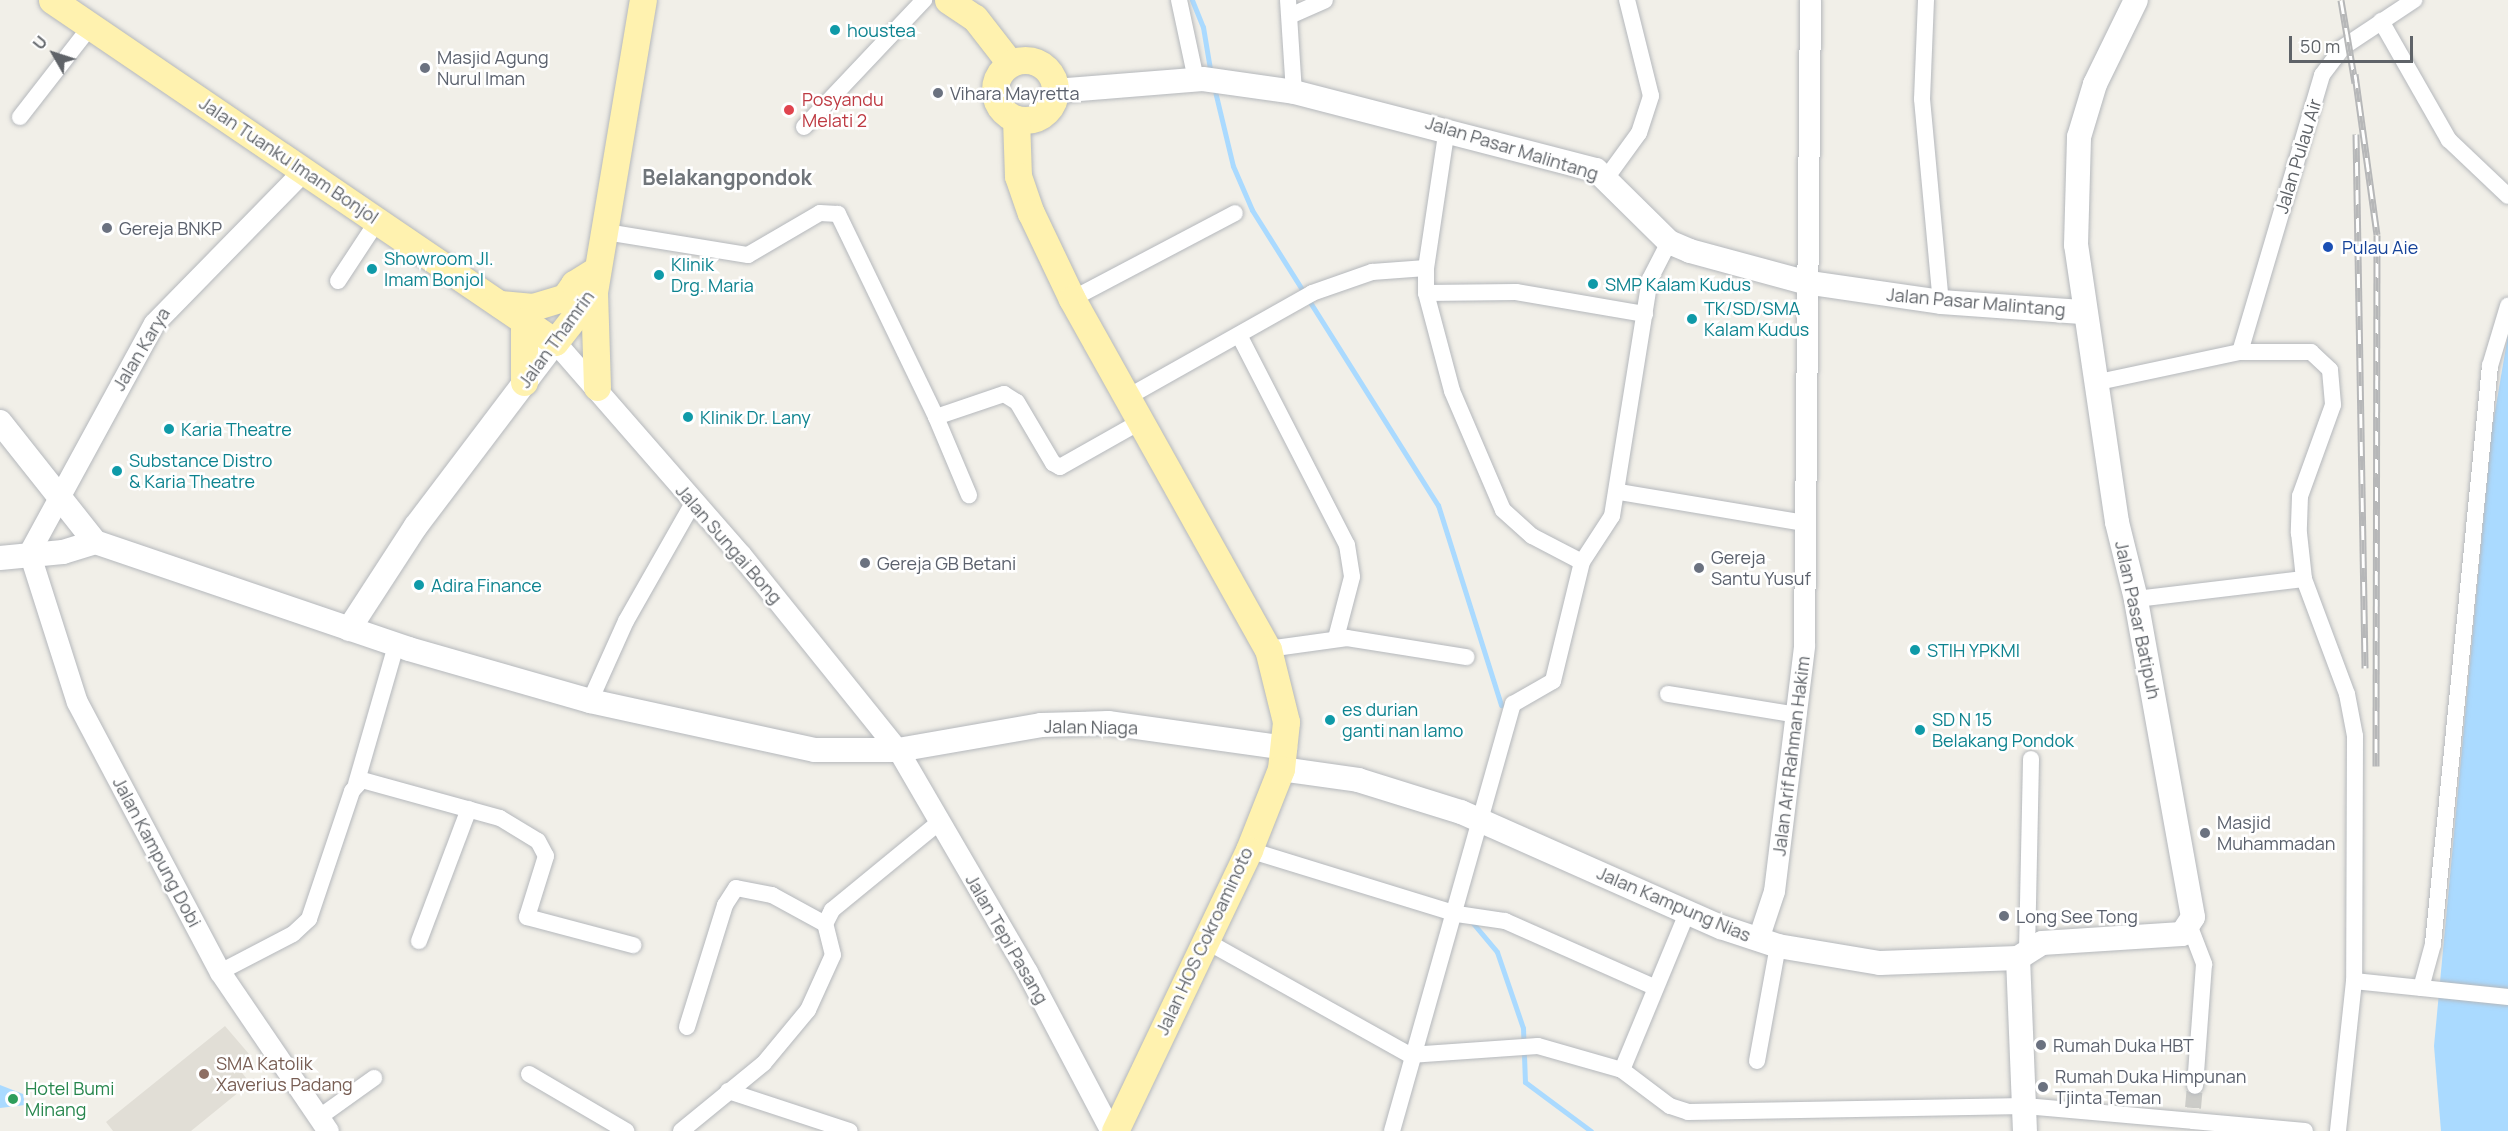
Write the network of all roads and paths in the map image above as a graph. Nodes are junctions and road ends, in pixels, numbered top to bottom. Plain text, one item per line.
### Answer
1 (52, 0) edge
2 (643, 0) edge
3 (924, 0) edge
4 (948, 0) edge
5 (1179, 0) edge
6 (1325, 0) edge
7 (1627, 0) edge
8 (1810, 0) edge
9 (1926, 0) edge
10 (2136, 0) edge
11 (2414, 0) edge
12 (1290, 7) edge
13 (2381, 21) junction
14 (90, 27) junction
15 (1010, 63) junction
16 (1208, 80) junction
17 (1055, 92) junction
18 (1294, 92) junction
19 (20, 117) dead end
20 (1016, 119) junction
21 (804, 127) dead end
22 (1447, 128) junction
23 (301, 173) junction
24 (1607, 177) junction
25 (2508, 195) edge
26 (1235, 213) dead end
27 (378, 220) junction
28 (606, 232) junction
29 (1669, 242) junction
30 (1426, 268) junction
31 (338, 281) dead end
32 (588, 282) junction
33 (1804, 282) junction
34 (1426, 293) junction
35 (1072, 299) junction
36 (1941, 302) junction
37 (2508, 306) edge
38 (514, 309) junction
39 (2082, 312) junction
40 (1645, 314) junction
41 (1239, 335) junction
42 (555, 342) junction
43 (2240, 352) junction
44 (524, 382) junction
45 (2094, 383) junction
46 (597, 387) junction
47 (1126, 398) junction
48 (936, 417) junction
49 (0, 422) edge
50 (1140, 422) junction
51 (1618, 492) junction
52 (59, 495) junction
53 (969, 495) dead end
54 (693, 503) junction
55 (1805, 523) junction
56 (94, 542) junction
57 (0, 558) edge
58 (36, 558) junction
59 (1582, 562) junction
60 (0, 574) edge
61 (2304, 579) junction
62 (2136, 599) junction
63 (349, 629) junction
64 (1336, 638) junction
65 (396, 645) junction
66 (1268, 649) junction
67 (1466, 657) dead end
68 (1668, 694) dead end
69 (590, 701) junction
70 (1798, 715) junction
71 (898, 750) junction
72 (1283, 759) junction
73 (2031, 759) dead end
74 (356, 784) junction
75 (469, 809) junction
76 (1479, 821) junction
77 (937, 824) junction
78 (1249, 850) junction
79 (1688, 910) junction
80 (1457, 914) junction
81 (825, 924) junction
82 (2190, 927) junction
83 (1204, 940) junction
84 (419, 941) dead end
85 (1768, 943) junction
86 (633, 945) dead end
87 (2022, 955) junction
88 (220, 972) junction
89 (2354, 981) junction
90 (1654, 987) junction
91 (2425, 988) junction
92 (2508, 997) edge
93 (687, 1027) dead end
94 (1410, 1055) junction
95 (1757, 1061) dead end
96 (1622, 1070) junction
97 (529, 1074) dead end
98 (374, 1078) dead end
99 (2195, 1086) tunnel mouth
100 (728, 1091) junction
101 (2025, 1106) junction
102 (2192, 1120) edge
103 (323, 1124) edge
104 (626, 1131) edge
105 (681, 1131) edge
106 (850, 1131) edge
107 (1113, 1131) edge
108 (1392, 1131) edge
109 (2025, 1131) edge
110 (2305, 1131) edge
111 (2338, 1131) edge

1 - 14 main road, Jalan Tuanku Imam Bonjol
2 - 28 main road, Jalan Thamrin
3 - 21 street
4 - 15 main road
5 - 16 street
6 - 12 street
7 - 24 street
8 - 33 street, Jalan Arif Rahman Hakim
9 - 36 street
10 - 39 main road, Jalan Pasar Batipuh
11 - 13 street, Jalan Pulau Air
12 - 18 street
13 - 25 street
13 - 43 street, Jalan Pulau Air
14 - 19 street
14 - 23 main road, Jalan Tuanku Imam Bonjol
15 - 17 main road
15 - 20 main road
16 - 17 main road, Jalan Pasar Malintang
16 - 18 main road, Jalan Pasar Malintang
17 - 20 main road
18 - 22 main road, Jalan Pasar Malintang
20 - 35 main road
22 - 24 main road, Jalan Pasar Malintang
22 - 30 street
23 - 27 main road, Jalan Tuanku Imam Bonjol
23 - 52 street, Jalan Karya
24 - 29 main road, Jalan Pasar Malintang
26 - 35 street
27 - 31 street
27 - 38 main road, Jalan Tuanku Imam Bonjol
28 - 32 main road, Jalan Thamrin
28 - 48 street
29 - 33 main road, Jalan Pasar Malintang
29 - 40 street
30 - 34 street
30 - 41 street
32 - 38 main road
32 - 42 main road, Jalan Thamrin
32 - 46 main road
33 - 36 main road, Jalan Pasar Malintang
33 - 55 street, Jalan Arif Rahman Hakim
34 - 40 street
34 - 59 street
35 - 47 main road
36 - 39 main road, Jalan Pasar Malintang
37 - 91 street
38 - 42 main road, Jalan Tuanku Imam Bonjol
38 - 44 main road
39 - 45 main road, Jalan Pasar Batipuh
40 - 51 street
41 - 47 street
41 - 64 street
42 - 44 main road, Jalan Thamrin
42 - 46 street, Jalan Sungai Bong
43 - 45 street
43 - 61 street
44 - 63 main road, Jalan Thamrin
45 - 62 main road, Jalan Pasar Batipuh
46 - 54 street, Jalan Sungai Bong
47 - 50 main road
48 - 50 street
48 - 53 street
49 - 52 main road
50 - 66 main road
51 - 55 street
51 - 59 street
52 - 56 main road
52 - 58 street, Jalan Karya
54 - 69 street
54 - 71 street, Jalan Sungai Bong
55 - 70 street, Jalan Arif Rahman Hakim
56 - 58 main road
56 - 63 main road, Jalan Niaga
57 - 58 main road
58 - 60 main road
58 - 88 street, Jalan Kampung Dobi
59 - 76 street
61 - 62 street
61 - 89 street
62 - 82 main road, Jalan Pasar Batipuh
63 - 65 main road, Jalan Niaga
64 - 66 street
64 - 67 street
65 - 69 main road, Jalan Niaga
65 - 74 street
66 - 72 main road
68 - 70 street
69 - 71 main road, Jalan Niaga
70 - 85 street, Jalan Arif Rahman Hakim
71 - 72 main road, Jalan Niaga
71 - 77 street, Jalan Tepi Pasang
72 - 76 main road, Jalan Kampung Nias
72 - 78 main road, Jalan HOS Cokroaminoto
73 - 87 street
74 - 75 street
74 - 88 street
75 - 84 street
75 - 86 street
76 - 79 main road, Jalan Kampung Nias
76 - 80 street
77 - 81 street
77 - 107 street, Jalan Tepi Pasang
78 - 80 street
78 - 83 main road, Jalan HOS Cokroaminoto
79 - 85 main road, Jalan Kampung Nias
79 - 90 street
80 - 90 street
80 - 94 street
81 - 93 street
81 - 100 street
82 - 87 main road, Jalan Kampung Nias
82 - 99 street
83 - 94 street
83 - 107 main road, Jalan HOS Cokroaminoto
85 - 87 main road, Jalan Kampung Nias
85 - 95 street
87 - 101 main road
88 - 103 street, Jalan Kampung Dobi
89 - 91 street
89 - 111 street
90 - 96 street
91 - 92 street
94 - 96 street
94 - 108 street
96 - 101 street
97 - 104 street
98 - 103 street
100 - 105 street
100 - 106 street
101 - 102 street
101 - 109 main road
102 - 110 street

